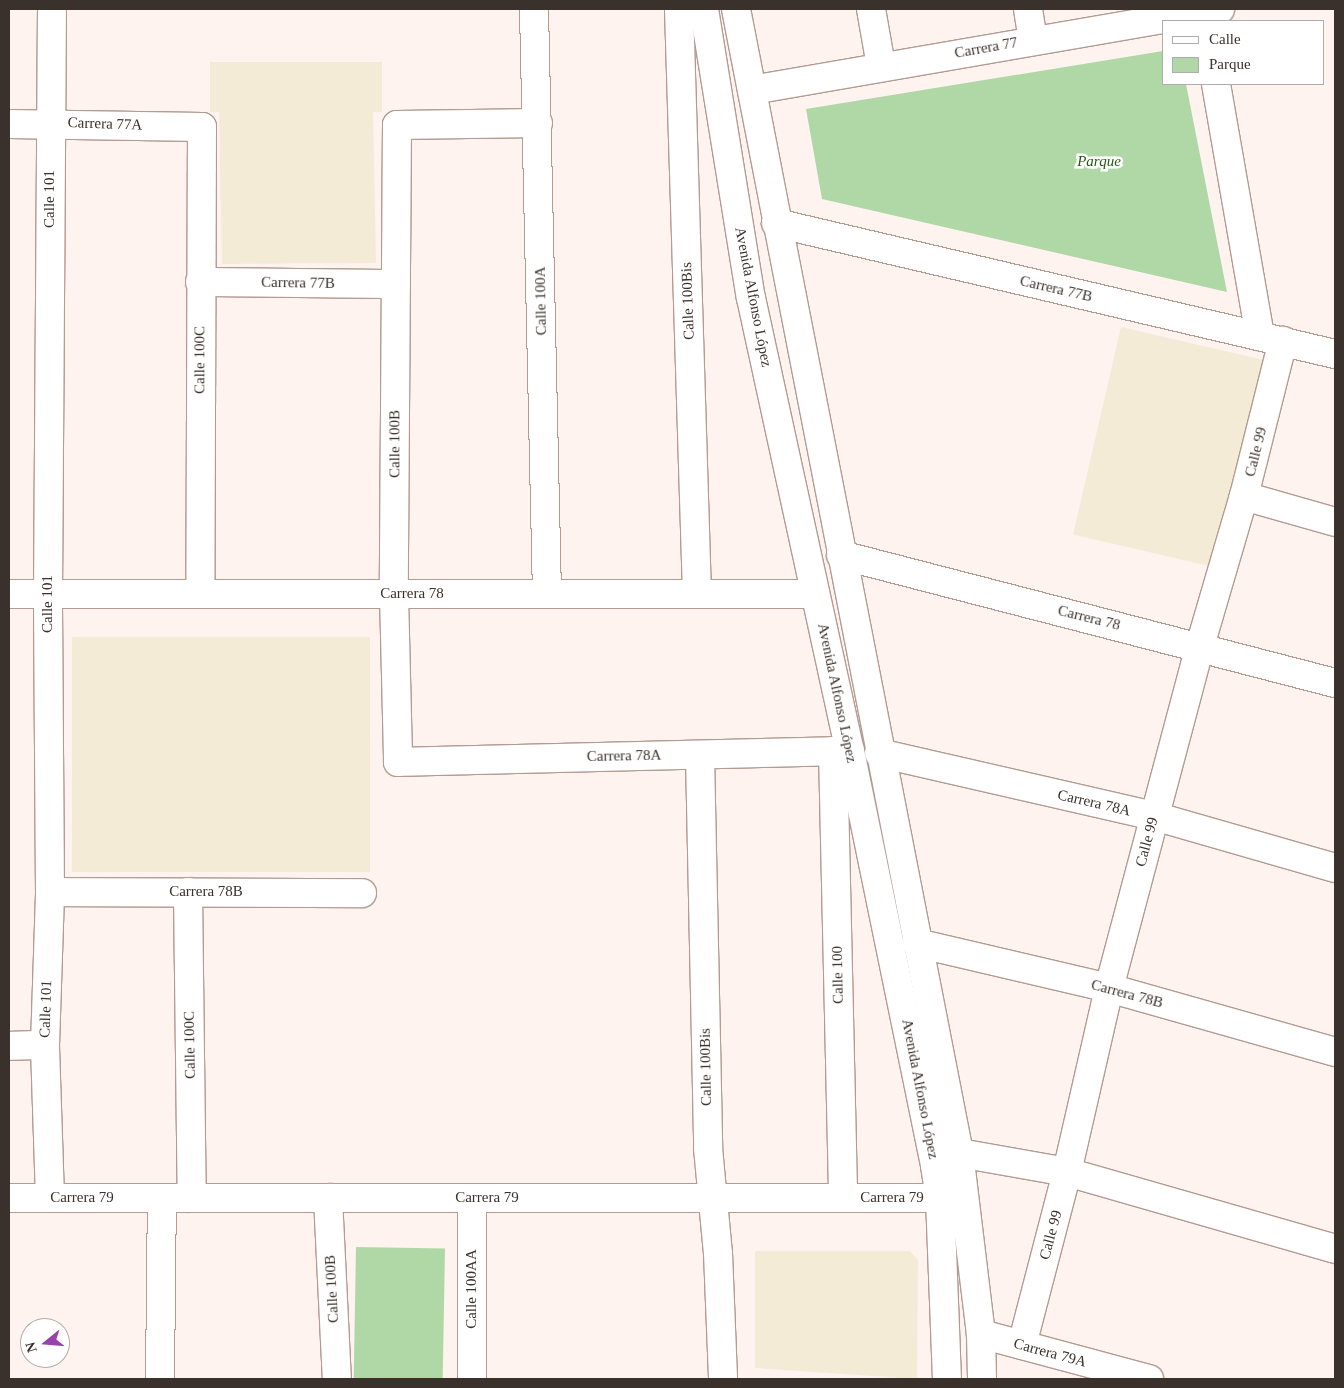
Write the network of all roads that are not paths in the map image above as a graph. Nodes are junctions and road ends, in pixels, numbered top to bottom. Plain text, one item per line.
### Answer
1 (52, 9) edge
2 (534, 9) edge
3 (678, 9) edge
4 (704, 9) edge
5 (736, 9) edge
6 (871, 9) edge
7 (1028, 9) edge
8 (1208, 13) edge
9 (1162, 20) edge
10 (1163, 20) edge
11 (1033, 40) junction
12 (881, 66) junction
13 (1216, 85) edge
14 (752, 90) junction
15 (51, 123) junction
16 (538, 123) junction
17 (9, 124) edge
18 (202, 127) joint
19 (776, 224) junction
20 (200, 282) junction
21 (396, 284) junction
22 (1271, 339) junction
23 (1335, 354) edge
24 (1244, 496) junction
25 (1335, 522) edge
26 (842, 555) junction
27 (9, 594) edge
28 (48, 594) junction
29 (200, 594) junction
30 (394, 594) junction
31 (547, 594) junction
32 (697, 594) junction
33 (815, 594) junction
34 (1200, 646) junction
35 (1335, 683) edge
36 (842, 751) junction
37 (879, 753) junction
38 (700, 754) junction
39 (398, 762) joint
40 (1154, 816) junction
41 (1335, 868) edge
42 (50, 892) junction
43 (188, 892) junction
44 (362, 893) dead end
45 (917, 943) junction
46 (1109, 988) junction
47 (9, 1046) edge
48 (45, 1046) junction
49 (1335, 1052) edge
50 (959, 1153) junction
51 (1067, 1172) junction
52 (9, 1198) edge
53 (50, 1198) junction
54 (162, 1198) junction
55 (192, 1198) junction
56 (328, 1198) junction
57 (472, 1198) junction
58 (714, 1198) junction
59 (843, 1198) junction
60 (953, 1198) junction
61 (1335, 1249) edge
62 (980, 1334) junction
63 (1022, 1345) junction
64 (160, 1379) edge
65 (337, 1379) edge
66 (472, 1379) edge
67 (723, 1379) edge
68 (948, 1379) edge
69 (982, 1379) edge
70 (1149, 1379) edge

1 - 15 street, Calle 101
2 - 16 street, Calle 100A
3 - 32 street, Calle 100Bis
4 - 33 street, Avenida Alfonso López
5 - 14 street, Avenida Alfonso López
6 - 12 street
7 - 11 street
8 - 10 street, Carrera 77
9 - 11 street, Carrera 77
11 - 12 street, Carrera 77
12 - 14 street, Carrera 77
13 - 22 street, Calle 99
14 - 19 street, Avenida Alfonso López
15 - 17 street, Carrera 77A
15 - 18 street, Carrera 77A
15 - 28 street, Calle 101
16 - 21 street, Calle 100B
16 - 31 street, Calle 100A
18 - 20 street, Calle 100C
19 - 22 street, Carrera 77B
19 - 26 street, Avenida Alfonso López
20 - 21 street, Carrera 77B
20 - 29 street, Calle 100C
21 - 30 street, Calle 100B
22 - 23 street, Carrera 77B
22 - 24 street, Calle 99
24 - 25 street
24 - 34 street, Calle 99
26 - 34 street, Carrera 78
26 - 37 street, Avenida Alfonso López
27 - 28 street, Carrera 78
28 - 29 street, Carrera 78
28 - 42 street, Calle 101
29 - 30 street, Carrera 78
30 - 31 street, Carrera 78
30 - 39 street, Calle 100B
31 - 32 street, Carrera 78
32 - 33 street, Carrera 78
33 - 36 street, Avenida Alfonso López
34 - 35 street, Carrera 78
34 - 40 street, Calle 99
36 - 38 street, Carrera 78A
36 - 59 street, Calle 100
36 - 60 street, Avenida Alfonso López
37 - 40 street, Carrera 78A
37 - 45 street, Avenida Alfonso López
38 - 39 street, Carrera 78A
38 - 58 street, Calle 100Bis
40 - 41 street, Carrera 78A
40 - 46 street, Calle 99
42 - 43 street, Carrera 78B
42 - 48 street, Calle 101
43 - 44 street, Carrera 78B
43 - 55 street, Calle 100C
45 - 46 street, Carrera 78B
45 - 50 street, Avenida Alfonso López
46 - 49 street, Carrera 78B
46 - 51 street, Calle 99
47 - 48 street
48 - 53 street, Calle 101
50 - 51 street
50 - 60 street, Avenida Alfonso López
51 - 61 street
51 - 63 street, Calle 99
52 - 53 street, Carrera 79
53 - 54 street, Carrera 79
54 - 55 street, Carrera 79
54 - 64 street
55 - 56 street, Carrera 79
56 - 57 street, Carrera 79
56 - 65 street, Calle 100B
57 - 58 street, Carrera 79
57 - 66 street, Calle 100AA
58 - 59 street, Carrera 79
58 - 67 street, Calle 100Bis
59 - 60 street, Carrera 79
60 - 62 street, Avenida Alfonso López
60 - 68 street, Avenida Alfonso López
62 - 63 street, Carrera 79A
62 - 69 street, Avenida Alfonso López
63 - 70 street, Carrera 79A

